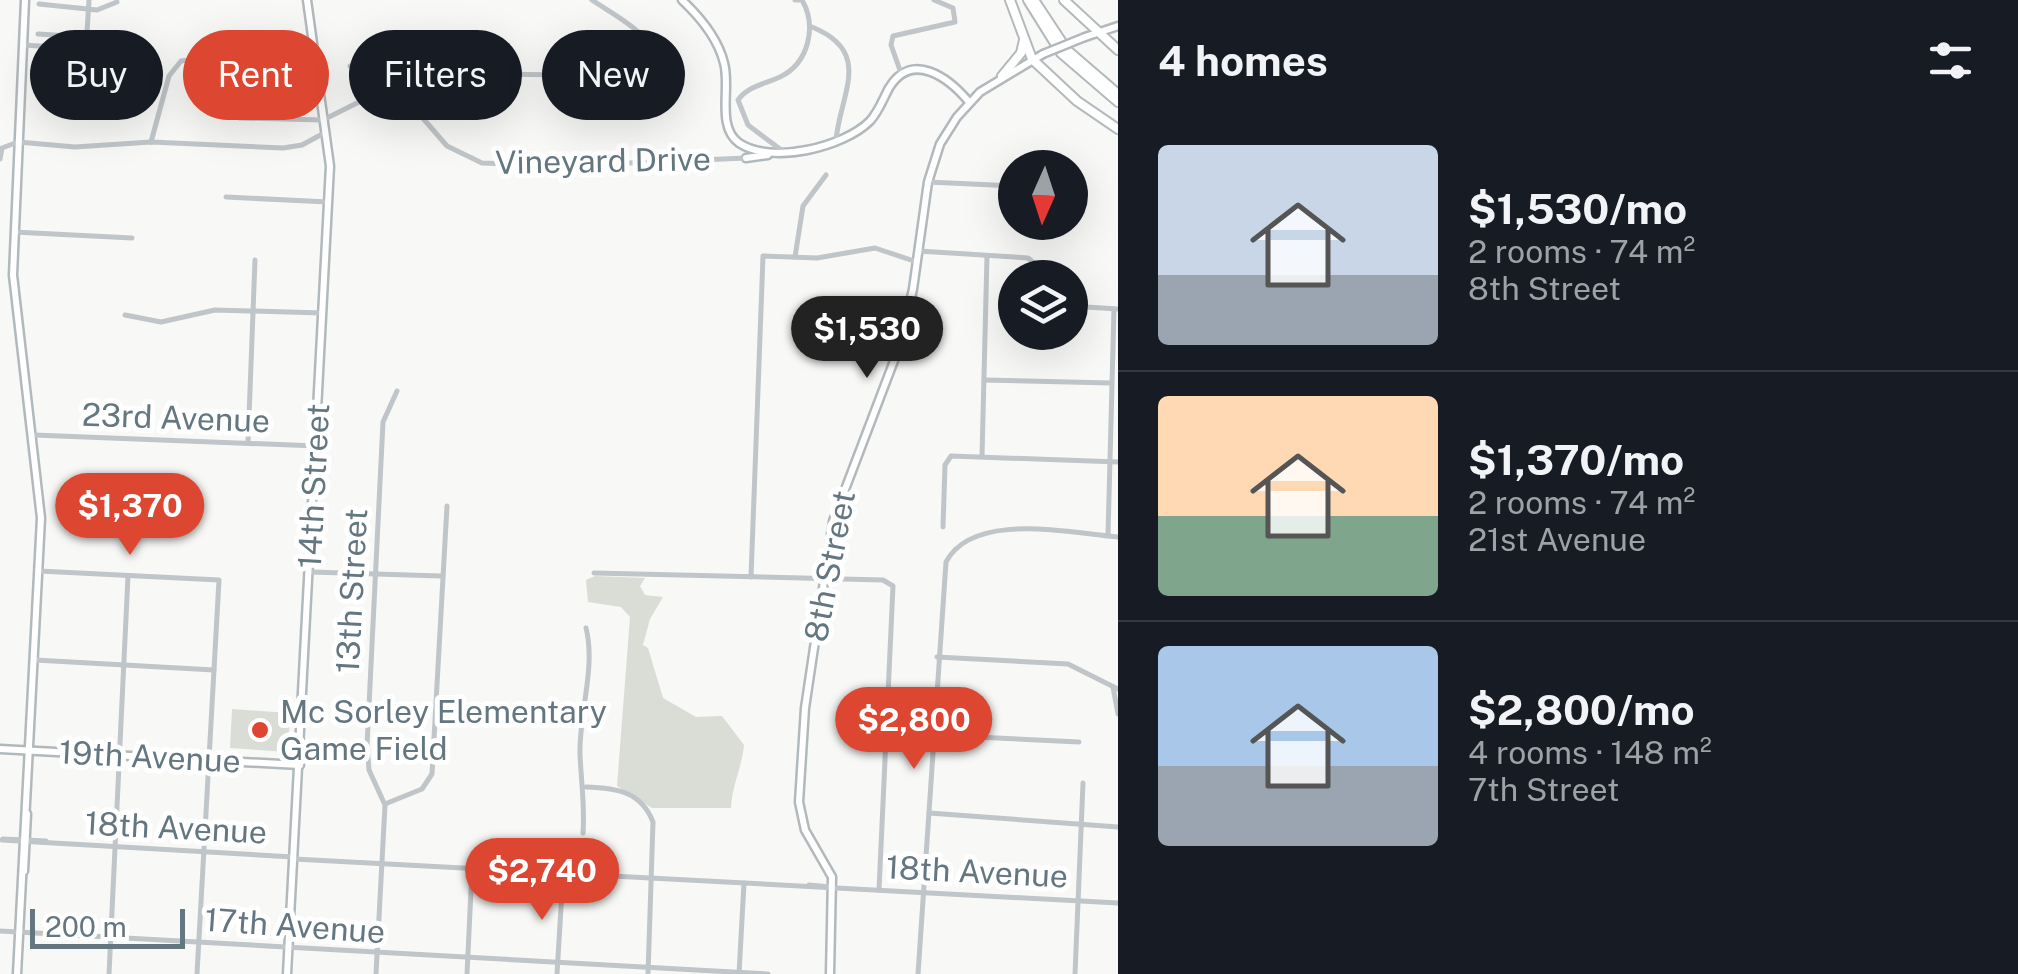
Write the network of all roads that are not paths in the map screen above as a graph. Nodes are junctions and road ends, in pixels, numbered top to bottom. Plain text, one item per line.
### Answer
1 (25, 0) edge
2 (307, 0) edge
3 (592, 0) edge
4 (682, 0) edge
5 (795, 0) edge
6 (934, 0) edge
7 (1010, 0) edge
8 (1031, 0) edge
9 (1064, 0) edge
10 (117, 2) edge
11 (88, 3) edge
12 (39, 4) dead end
13 (1118, 26) edge
14 (811, 27) junction
15 (87, 30) edge
16 (311, 30) edge
17 (1098, 32) junction
18 (1023, 35) junction
19 (22, 45) junction
20 (30, 46) edge
21 (1118, 50) edge
22 (1032, 59) junction
23 (183, 61) edge
24 (522, 74) edge
25 (900, 74) junction
26 (1002, 76) junction
27 (1118, 94) edge
28 (970, 102) junction
29 (1118, 102) edge
30 (323, 120) edge
31 (424, 120) edge
32 (1118, 129) edge
33 (326, 132) junction
34 (836, 140) junction
35 (18, 142) junction
36 (151, 142) junction
37 (750, 148) junction
38 (784, 152) junction
39 (746, 158) junction
40 (0, 159) edge
41 (730, 159) junction
42 (826, 176) dead end
43 (928, 182) junction
44 (998, 185) edge
45 (226, 197) dead end
46 (329, 202) junction
47 (14, 232) junction
48 (132, 238) dead end
49 (919, 252) junction
50 (988, 256) junction
51 (795, 257) junction
52 (256, 260) dead end
53 (1030, 260) edge
54 (917, 262) junction
55 (1088, 307) edge
56 (1116, 309) edge
57 (253, 311) junction
58 (323, 314) junction
59 (125, 315) dead end
60 (984, 380) junction
61 (1112, 383) junction
62 (397, 391) dead end
63 (34, 435) junction
64 (248, 443) junction
65 (317, 446) junction
66 (982, 456) junction
67 (1110, 461) junction
68 (1118, 462) edge
69 (447, 506) dead end
70 (943, 527) dead end
71 (1108, 536) junction
72 (1118, 537) edge
73 (39, 571) junction
74 (310, 572) junction
75 (378, 572) junction
76 (594, 573) dead end
77 (128, 576) junction
78 (442, 576) junction
79 (751, 577) junction
80 (824, 579) junction
81 (586, 628) dead end
82 (937, 656) junction
83 (34, 660) junction
84 (124, 666) junction
85 (214, 670) junction
86 (1116, 688) edge
87 (1118, 714) edge
88 (934, 735) junction
89 (1079, 742) dead end
90 (0, 749) edge
91 (29, 750) junction
92 (120, 755) junction
93 (211, 760) junction
94 (300, 764) junction
95 (1083, 783) dead end
96 (586, 787) junction
97 (385, 804) junction
98 (929, 814) junction
99 (1081, 825) junction
100 (1118, 827) edge
101 (583, 833) dead end
102 (1, 840) edge
103 (25, 841) junction
104 (115, 847) junction
105 (205, 851) junction
106 (295, 858) junction
107 (382, 863) junction
108 (472, 869) junction
109 (562, 874) junction
110 (655, 878) junction
111 (744, 882) junction
112 (833, 888) junction
113 (880, 890) junction
114 (923, 892) junction
115 (1079, 900) junction
116 (1118, 902) edge
117 (0, 931) edge
118 (20, 932) junction
119 (110, 936) junction
120 (199, 942) junction
121 (289, 948) junction
122 (378, 954) junction
123 (467, 959) junction
124 (558, 962) junction
125 (648, 971) edge
126 (739, 973) edge
127 (17, 974) edge
128 (109, 974) edge
129 (198, 974) edge
130 (287, 974) edge
131 (376, 974) edge
132 (466, 974) edge
133 (557, 974) edge
134 (768, 974) edge
135 (830, 974) edge
136 (918, 974) edge
137 (1075, 974) edge

1 - 19 main road
2 - 16 main road, 14th Street
3 - 24 street
4 - 37 main road
5 - 14 street
6 - 25 street
7 - 18 main road
8 - 27 main road
8 - 29 main road
9 - 17 main road
10 - 11 street
11 - 12 street
11 - 15 street
13 - 17 main road, 8th Street
14 - 34 street
14 - 38 street
17 - 21 main road
17 - 22 main road, 8th Street, bridge
18 - 22 main road
18 - 26 main road
19 - 20 street
19 - 35 main road
22 - 26 main road, 8th Street
22 - 32 main road
23 - 36 street
25 - 28 main road
25 - 34 main road, Vineyard Drive
26 - 28 main road, 8th Street
28 - 43 main road, 8th Street
30 - 33 main road, 14th Street
31 - 41 street, Vineyard Drive
33 - 36 street
33 - 46 main road, 14th Street
34 - 38 main road, Vineyard Drive
35 - 36 street
35 - 40 street
35 - 47 main road
37 - 38 main road, Vineyard Drive
37 - 39 street, Vineyard Drive
37 - 41 street, Vineyard Drive
38 - 39 main road
39 - 41 street, Vineyard Drive
42 - 51 street
43 - 44 street
43 - 49 main road, 8th Street
45 - 46 street
46 - 58 main road, 14th Street
47 - 48 street
47 - 63 main road
49 - 50 street
49 - 54 main road, 8th Street
50 - 53 street
50 - 60 street
51 - 54 street
51 - 79 street
52 - 57 street
54 - 80 main road, 8th Street
55 - 56 street
56 - 61 street
57 - 58 street
57 - 59 street
57 - 64 street
58 - 65 main road, 14th Street
60 - 61 street
60 - 66 street
61 - 67 street
62 - 75 street, 13th Street
63 - 64 street, 23rd Avenue
63 - 73 main road
64 - 65 street, 23rd Avenue
65 - 74 main road, 14th Street
66 - 67 street
66 - 70 street
67 - 68 street
67 - 71 street
69 - 78 street
71 - 72 street
71 - 82 street
73 - 77 street
73 - 83 main road
74 - 75 street
74 - 94 main road, 14th Street
75 - 78 street
75 - 97 street, 13th Street
76 - 79 street
77 - 84 street
77 - 85 street
78 - 97 street
79 - 80 street
80 - 112 main road, 8th Street
80 - 113 street
81 - 96 street
82 - 86 street
82 - 88 street
83 - 84 street
83 - 91 main road
84 - 85 street
84 - 92 street
85 - 93 street
86 - 87 street
88 - 89 street
88 - 98 street
90 - 91 main road, 19th Avenue
91 - 92 main road, 19th Avenue
91 - 103 main road
92 - 93 main road, 19th Avenue
92 - 104 street
93 - 94 main road, 19th Avenue
93 - 105 street
94 - 106 main road, 14th Street
95 - 99 street
96 - 101 street
96 - 110 street
97 - 107 street, 13th Street
98 - 99 street
98 - 114 street
99 - 100 street
99 - 115 street
102 - 103 street, 18th Avenue
103 - 104 street, 18th Avenue
103 - 118 main road
104 - 105 street, 18th Avenue
104 - 119 street
105 - 106 street, 18th Avenue
105 - 120 street
106 - 107 street, 18th Avenue
106 - 121 main road, 14th Street
107 - 108 street, 18th Avenue
107 - 122 street, 13th Street
108 - 109 street, 18th Avenue
108 - 123 street
109 - 110 street, 18th Avenue
109 - 124 street
110 - 111 street, 18th Avenue
110 - 125 street
111 - 112 street, 18th Avenue
111 - 126 street
112 - 113 street, 18th Avenue
112 - 135 main road, 8th Street
113 - 114 street, 18th Avenue
114 - 115 street, 18th Avenue
114 - 136 street
115 - 116 street, 18th Avenue
115 - 137 street
117 - 118 street, 17th Avenue
118 - 119 street, 17th Avenue
118 - 127 main road
119 - 120 street, 17th Avenue
119 - 128 street
120 - 121 street, 17th Avenue
120 - 129 street
121 - 122 street, 17th Avenue
121 - 130 main road, 14th Street
122 - 123 street, 17th Avenue
122 - 131 street, 13th Street
123 - 124 street, 17th Avenue
123 - 132 street
124 - 125 street, 17th Avenue
124 - 133 street
125 - 126 street, 17th Avenue
126 - 134 street, 17th Avenue

